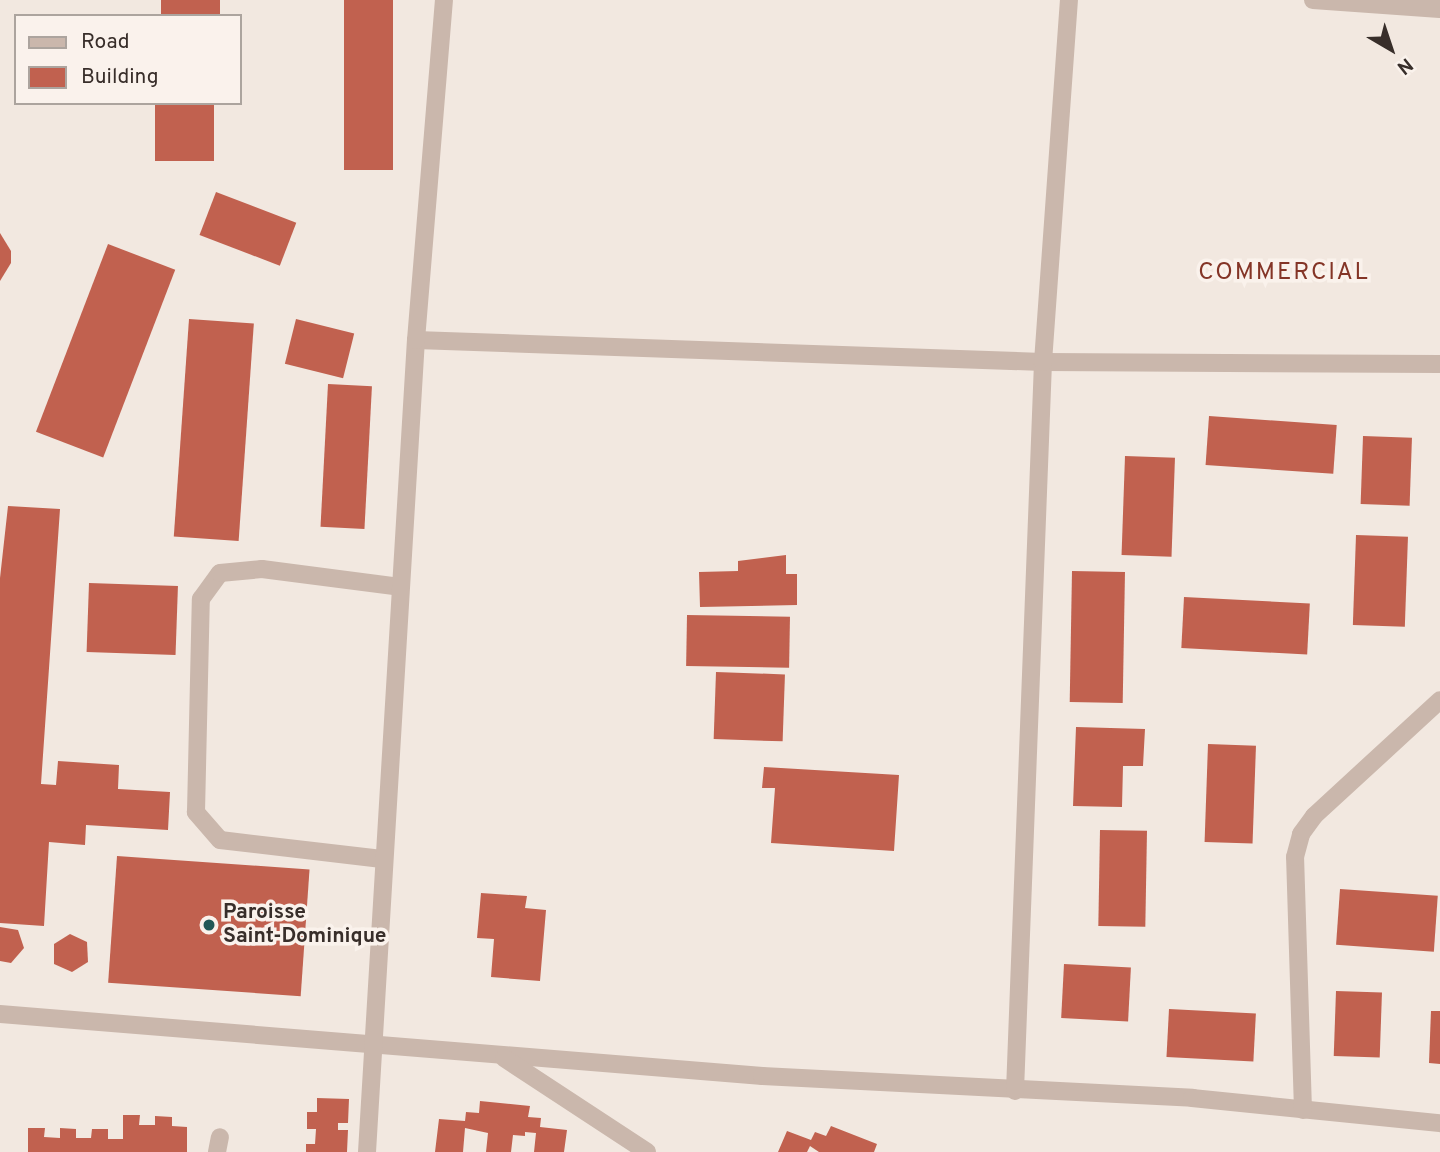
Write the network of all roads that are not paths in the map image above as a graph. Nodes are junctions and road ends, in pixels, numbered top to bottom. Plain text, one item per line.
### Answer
1 (444, 0) edge
2 (1069, 0) edge
3 (1313, 0) edge
4 (1440, 9) edge
5 (416, 340) junction
6 (1043, 362) junction
7 (1440, 364) edge
8 (400, 587) junction
9 (1440, 700) edge
10 (382, 859) junction
11 (0, 1014) edge
12 (370, 1046) junction
13 (501, 1056) junction
14 (1015, 1091) junction
15 (1303, 1110) junction
16 (1440, 1123) edge
17 (367, 1152) edge
18 (647, 1152) edge

1 - 5 street
2 - 6 street
3 - 4 street
5 - 6 street
5 - 8 street
6 - 7 street
6 - 14 street
8 - 10 street
8 - 10 street
9 - 15 street
10 - 12 street
11 - 12 street
12 - 13 street
12 - 17 street
13 - 14 street
13 - 18 street
14 - 15 street
15 - 16 street

